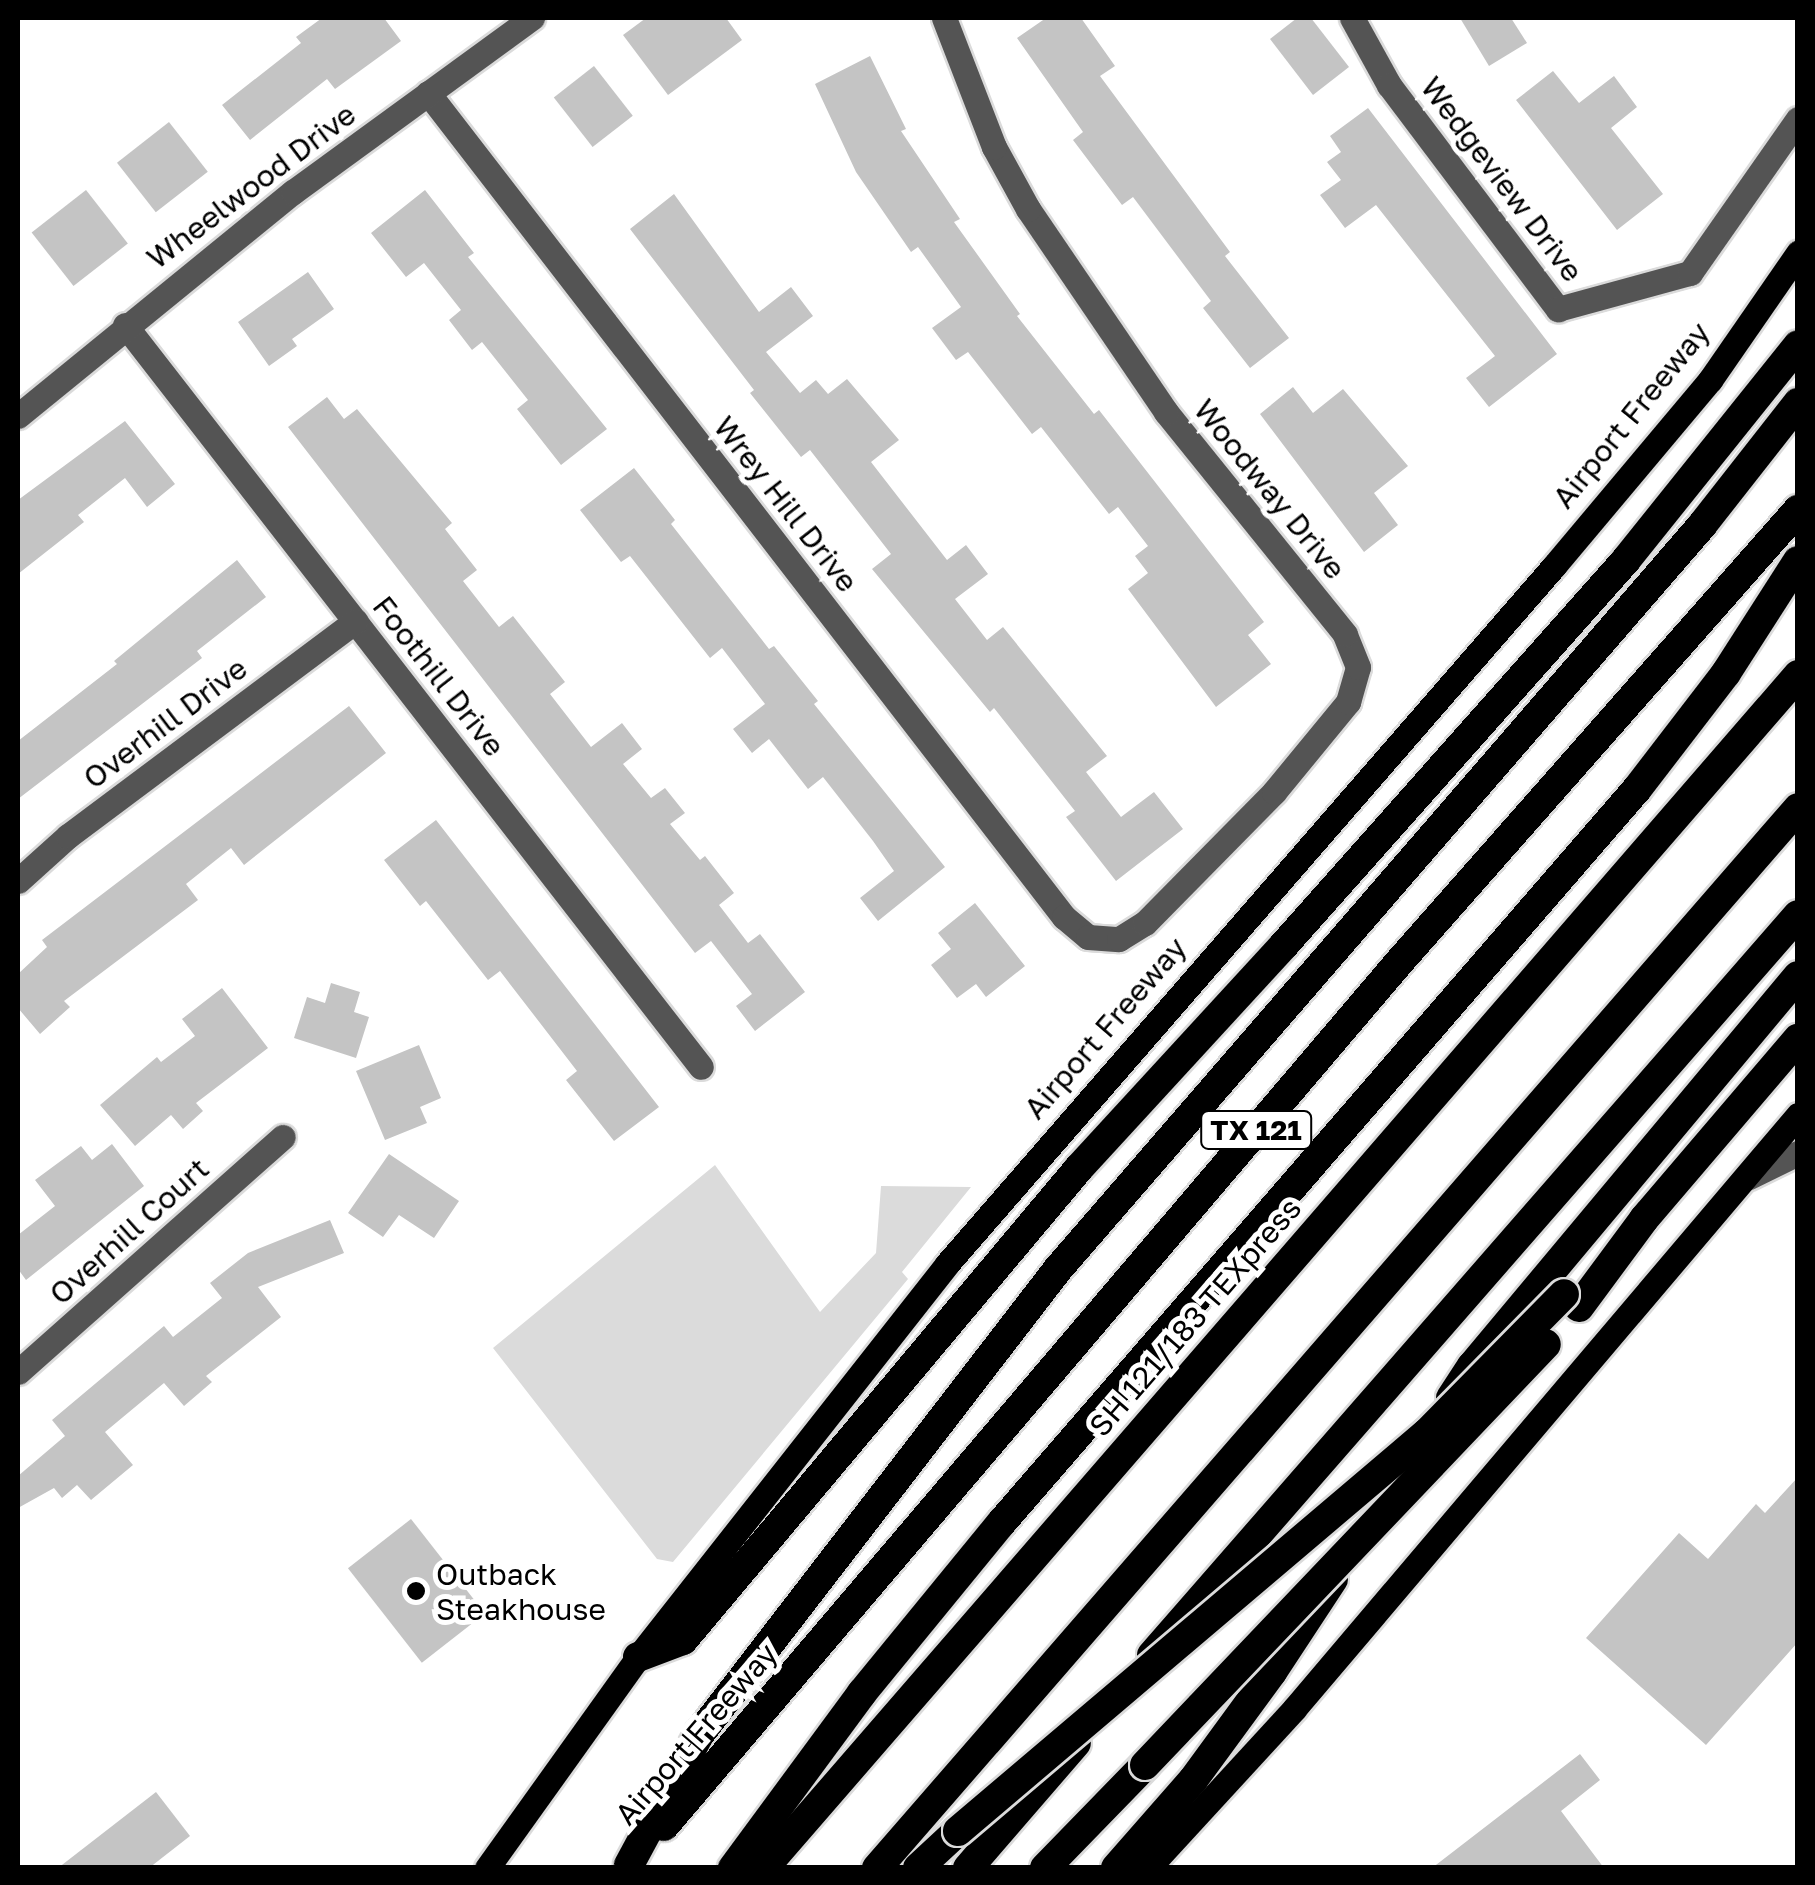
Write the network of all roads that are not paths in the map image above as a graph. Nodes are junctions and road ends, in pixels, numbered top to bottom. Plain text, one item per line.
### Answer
1 (532, 18) edge
2 (944, 18) edge
3 (1352, 18) edge
4 (428, 93) junction
5 (1798, 119) edge
6 (1798, 253) edge
7 (126, 325) junction
8 (1798, 345) edge
9 (1798, 402) edge
10 (18, 416) edge
11 (1798, 510) edge
12 (1798, 561) edge
13 (355, 621) junction
14 (1798, 675) edge
15 (1798, 808) edge
16 (18, 881) edge
17 (1798, 915) edge
18 (1104, 941) joint
19 (1798, 976) edge
20 (1798, 1039) edge
21 (702, 1067) dead end
22 (1798, 1115) edge
23 (283, 1137) dead end
24 (1798, 1153) edge
25 (1740, 1183) junction
26 (1572, 1301) junction
27 (18, 1372) edge
28 (638, 1657) junction
29 (628, 1866) edge
30 (487, 1868) edge
31 (733, 1868) edge
32 (764, 1868) edge
33 (877, 1868) edge
34 (918, 1868) edge
35 (968, 1868) edge
36 (1045, 1868) edge
37 (1116, 1868) edge
38 (1148, 1868) edge

1 - 4 street, Wheelwood Drive
2 - 18 street, Woodway Drive
3 - 5 street, Wedgeview Drive
4 - 7 street, Wheelwood Drive
4 - 18 street, Wrey Hill Drive
6 - 28 main road, Airport Freeway
7 - 10 street, Wheelwood Drive
7 - 13 street, Foothill Drive
8 - 28 highway
9 - 29 highway
11 - 29 highway, Airport Freeway / TX 121
12 - 31 highway
13 - 16 street, Overhill Drive
13 - 21 street, Foothill Drive
14 - 32 highway, SH 121/183 TEXpress
15 - 33 highway
17 - 35 highway
19 - 37 highway
20 - 26 highway
22 - 25 main road
23 - 27 street, Overhill Court
24 - 25 street
25 - 38 main road
26 - 34 highway, bridge
26 - 36 highway, bridge
28 - 30 main road, Airport Freeway

